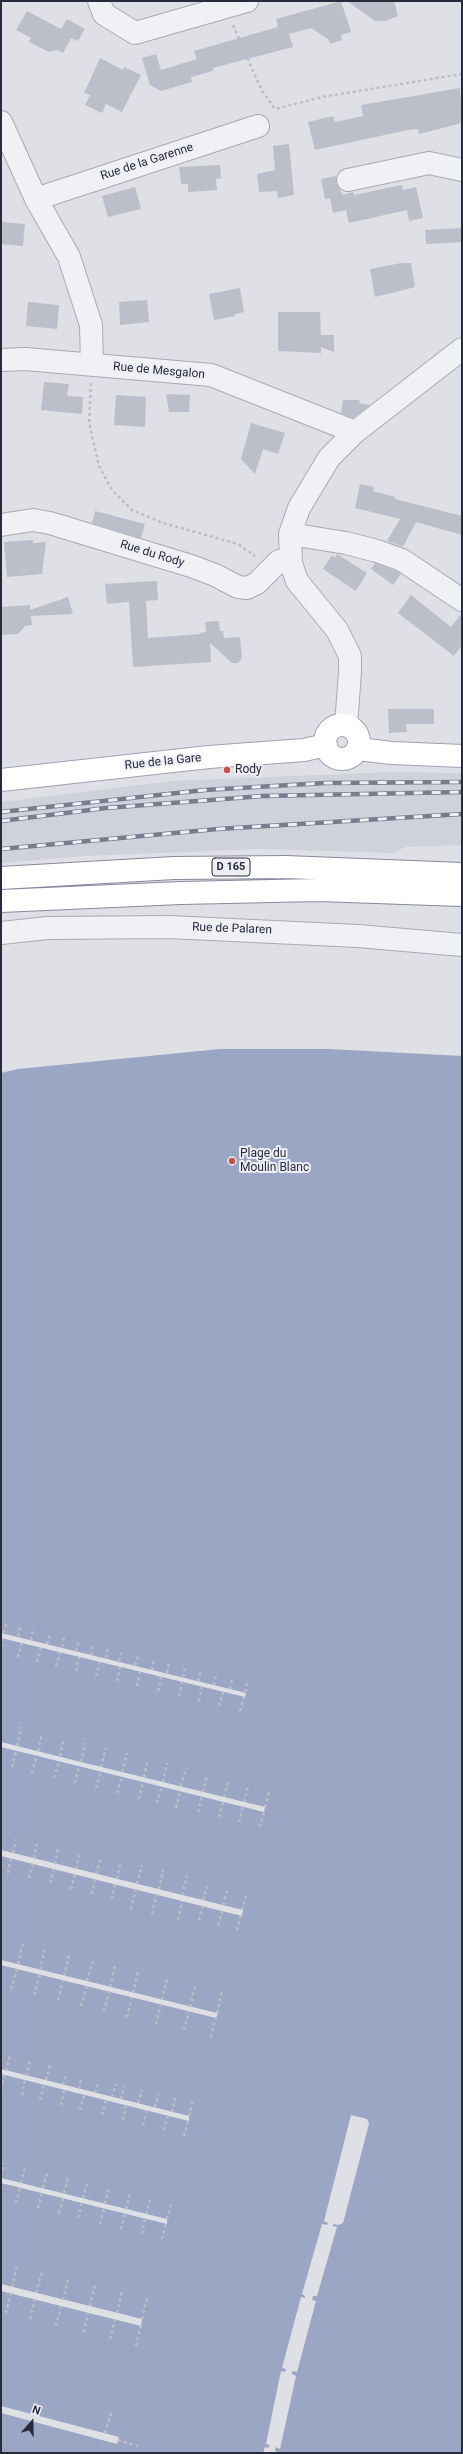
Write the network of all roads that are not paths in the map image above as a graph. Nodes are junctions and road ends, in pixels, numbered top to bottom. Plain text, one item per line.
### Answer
1 (100, 1) edge
2 (237, 4) edge
3 (1, 122) edge
4 (258, 126) dead end
5 (462, 170) edge
6 (348, 180) dead end
7 (36, 199) junction
8 (462, 349) edge
9 (1, 360) edge
10 (92, 365) junction
11 (355, 432) junction
12 (1, 525) edge
13 (290, 534) junction
14 (281, 565) junction
15 (462, 600) edge
16 (346, 725) junction
17 (326, 745) junction
18 (358, 749) junction
19 (462, 756) edge
20 (1, 780) edge
21 (462, 874) edge
22 (1, 878) edge
23 (462, 895) edge
24 (1, 901) edge
25 (1, 933) edge
26 (462, 945) edge

1 - 2 street
3 - 7 street
4 - 7 street, Rue de la Garenne
5 - 6 street
7 - 10 street
8 - 11 street
9 - 10 street, Rue de Mesgalon
10 - 11 street, Rue de Mesgalon
11 - 13 street
12 - 14 street, Rue du Rody
13 - 14 street
13 - 15 street
14 - 16 street
16 - 17 main road
16 - 18 main road
17 - 18 main road
17 - 20 main road, Rue de la Gare
18 - 19 main road
21 - 22 main road, D 165
23 - 24 main road, D 165
25 - 26 street, Rue de Palaren

